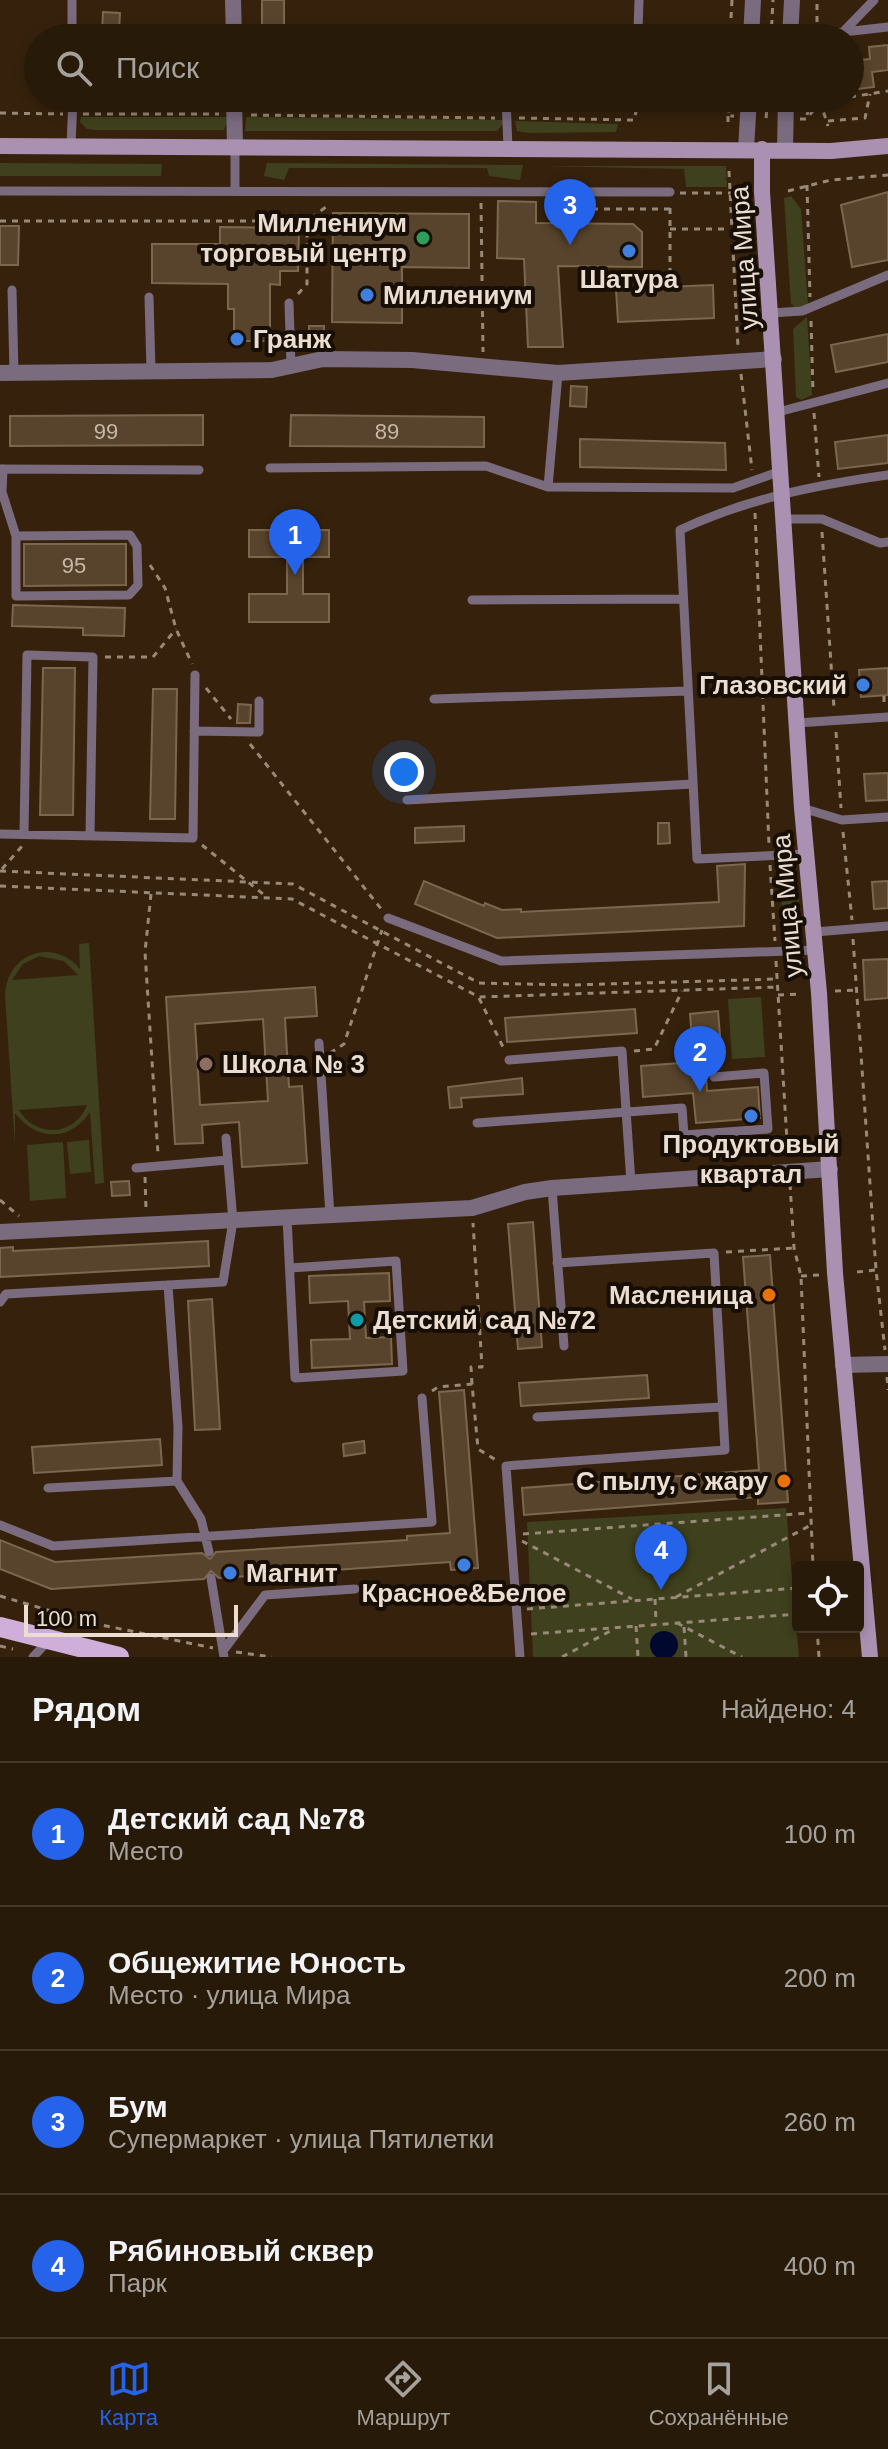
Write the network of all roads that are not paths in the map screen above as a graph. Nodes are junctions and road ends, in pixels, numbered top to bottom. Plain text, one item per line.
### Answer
1 (72, 0) edge
2 (233, 0) edge
3 (639, 0) edge
4 (753, 0) edge
5 (792, 0) edge
6 (874, 0) edge
7 (72, 24) edge
8 (234, 24) edge
9 (638, 24) edge
10 (752, 24) edge
11 (791, 24) edge
12 (851, 24) edge
13 (888, 27) edge
14 (864, 30) edge
15 (73, 112) edge
16 (234, 112) edge
17 (507, 112) edge
18 (750, 112) edge
19 (786, 112) edge
20 (71, 145) junction
21 (0, 146) edge
22 (888, 146) edge
23 (235, 147) junction
24 (508, 148) junction
25 (754, 149) junction
26 (785, 149) junction
27 (0, 191) edge
28 (235, 191) junction
29 (670, 198) road end
30 (888, 275) edge
31 (12, 290) dead end
32 (149, 297) dead end
33 (289, 303) road end
34 (771, 313) junction
35 (774, 359) junction
36 (291, 366) junction
37 (151, 371) junction
38 (7, 373) edge
39 (558, 373) junction
40 (888, 383) edge
41 (778, 412) junction
42 (270, 468) dead end
43 (1, 469) edge
44 (199, 470) dead end
45 (781, 471) junction
46 (888, 475) edge
47 (548, 487) junction
48 (783, 495) junction
49 (784, 519) junction
50 (16, 536) junction
51 (888, 542) edge
52 (683, 599) junction
53 (472, 600) dead end
54 (195, 675) road end
55 (688, 691) junction
56 (434, 699) dead end
57 (259, 701) dead end
58 (888, 717) edge
59 (797, 723) junction
60 (194, 731) junction
61 (693, 784) junction
62 (407, 800) dead end
63 (802, 808) junction
64 (888, 817) edge
65 (0, 834) edge
66 (28, 834) junction
67 (90, 836) junction
68 (805, 854) junction
69 (388, 918) road end
70 (888, 926) edge
71 (815, 932) junction
72 (816, 950) junction
73 (319, 1043) dead end
74 (509, 1060) road end
75 (714, 1077) dead end
76 (626, 1112) junction
77 (477, 1123) dead end
78 (226, 1138) dead end
79 (228, 1160) junction
80 (140, 1168) road end
81 (830, 1169) junction
82 (631, 1183) junction
83 (552, 1188) junction
84 (330, 1216) junction
85 (287, 1218) junction
86 (233, 1221) junction
87 (0, 1232) edge
88 (557, 1263) junction
89 (290, 1268) junction
90 (168, 1285) junction
91 (0, 1302) edge
92 (564, 1346) dead end
93 (887, 1360) edge
94 (843, 1365) junction
95 (422, 1398) road end
96 (722, 1407) junction
97 (537, 1417) dead end
98 (177, 1481) junction
99 (48, 1488) dead end
100 (0, 1525) edge
101 (208, 1536) junction
102 (209, 1552) dead end
103 (211, 1578) dead end
104 (355, 1589) dead end
105 (0, 1627) edge
106 (48, 1641) junction
107 (224, 1654) edge
108 (33, 1657) edge
109 (119, 1657) edge
110 (520, 1657) edge
111 (870, 1657) edge

1 - 7 lane
2 - 8 street
3 - 9 lane
4 - 10 street
5 - 11 street
6 - 12 lane
13 - 14 lane
15 - 20 lane
16 - 23 street
17 - 24 lane
18 - 25 street, улица Мира
19 - 26 street
20 - 21 main road
20 - 23 main road
22 - 26 main road
23 - 24 main road
23 - 28 lane
24 - 25 main road
25 - 26 main road
25 - 34 main road, улица Мира
27 - 28 lane
28 - 29 lane
30 - 34 lane
31 - 38 lane
32 - 37 lane
33 - 36 lane
34 - 35 main road, улица Мира
35 - 39 street
35 - 41 main road, улица Мира
36 - 37 street
36 - 39 street
37 - 38 street
39 - 47 lane
40 - 41 lane
41 - 45 main road, улица Мира
42 - 47 lane
43 - 44 lane
43 - 50 lane
45 - 47 lane
45 - 48 main road, улица Мира
46 - 48 lane
48 - 49 main road, улица Мира
48 - 52 lane
49 - 51 lane
49 - 59 main road, улица Мира
50 - 50 lane
52 - 53 lane
52 - 55 lane
54 - 60 lane
55 - 56 lane
55 - 61 lane
57 - 60 lane
58 - 59 lane
59 - 63 main road, улица Мира
60 - 67 lane
61 - 62 lane
61 - 68 lane
63 - 64 lane
63 - 68 main road, улица Мира
65 - 66 lane
66 - 67 lane
66 - 67 lane
68 - 71 main road, улица Мира
69 - 72 lane
70 - 71 lane
71 - 72 main road, улица Мира
72 - 81 main road, улица Мира
73 - 84 lane
74 - 76 lane
75 - 76 lane
76 - 77 lane
76 - 82 lane
78 - 79 lane
79 - 80 lane
79 - 86 lane
81 - 82 street
81 - 94 main road, улица Мира
82 - 83 street
83 - 84 street
83 - 88 lane
84 - 85 street
85 - 86 street
85 - 89 lane
86 - 87 street
86 - 90 lane
88 - 92 lane
88 - 96 lane
89 - 89 lane
90 - 91 lane
90 - 98 lane
93 - 94 street
94 - 111 main road, улица Мира
95 - 101 lane
96 - 97 lane
96 - 110 lane
98 - 99 lane
98 - 101 lane
100 - 101 lane
101 - 102 lane
103 - 107 lane
104 - 107 lane
105 - 106 main road
106 - 108 lane
106 - 109 main road

